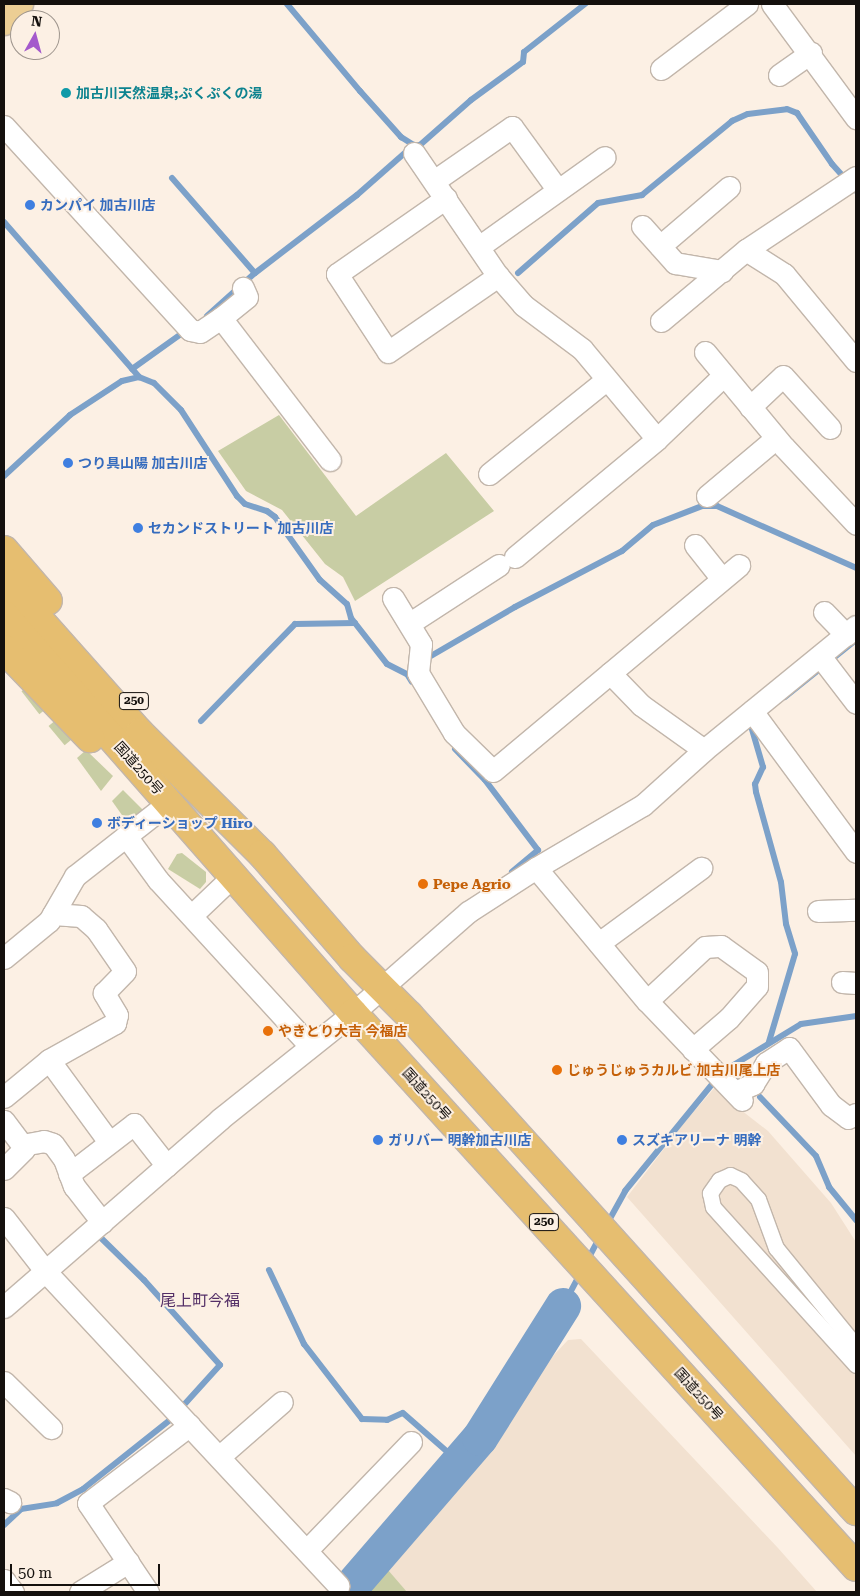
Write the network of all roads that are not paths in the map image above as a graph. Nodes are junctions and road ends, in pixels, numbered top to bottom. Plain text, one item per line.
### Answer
1 (20, 4) edge
2 (748, 4) edge
3 (772, 4) edge
4 (4, 21) edge
5 (811, 53) junction
6 (661, 69) dead end
7 (779, 75) dead end
8 (856, 118) edge
9 (4, 126) edge
10 (414, 153) dead end
11 (604, 157) dead end
12 (856, 177) edge
13 (729, 187) dead end
14 (557, 189) junction
15 (440, 190) junction
16 (642, 226) dead end
17 (480, 246) junction
18 (660, 246) junction
19 (746, 250) junction
20 (722, 270) junction
21 (498, 276) junction
22 (243, 288) dead end
23 (221, 318) junction
24 (661, 321) dead end
25 (705, 352) dead end
26 (856, 361) edge
27 (723, 376) junction
28 (606, 379) junction
29 (750, 407) junction
30 (830, 428) dead end
31 (776, 438) junction
32 (657, 439) junction
33 (330, 460) dead end
34 (489, 474) dead end
35 (707, 496) dead end
36 (856, 524) edge
37 (695, 544) dead end
38 (4, 550) edge
39 (739, 565) dead end
40 (722, 579) junction
41 (4, 580) edge
42 (393, 598) dead end
43 (824, 612) dead end
44 (4, 615) edge
45 (410, 623) junction
46 (851, 631) edge
47 (4, 649) edge
48 (820, 656) junction
49 (610, 673) junction
50 (856, 703) edge
51 (752, 711) junction
52 (704, 750) junction
53 (162, 807) junction
54 (126, 836) junction
55 (856, 852) edge
56 (262, 854) junction
57 (536, 868) junction
58 (701, 868) dead end
59 (234, 875) junction
60 (818, 910) dead end
61 (856, 910) edge
62 (53, 914) junction
63 (192, 915) junction
64 (599, 944) junction
65 (4, 958) edge
66 (382, 988) junction
67 (648, 1001) junction
68 (353, 1013) junction
69 (310, 1046) junction
70 (693, 1049) junction
71 (49, 1060) junction
72 (4, 1097) edge
73 (856, 1114) edge
74 (4, 1121) edge
75 (109, 1142) junction
76 (22, 1145) junction
77 (167, 1166) junction
78 (4, 1169) edge
79 (70, 1174) junction
80 (4, 1218) edge
81 (102, 1222) junction
82 (46, 1272) junction
83 (4, 1308) edge
84 (856, 1346) edge
85 (856, 1365) edge
86 (4, 1382) edge
87 (282, 1402) dead end
88 (190, 1425) junction
89 (51, 1428) dead end
90 (411, 1442) dead end
91 (220, 1456) junction
92 (856, 1511) edge
93 (307, 1550) junction
94 (128, 1562) junction
95 (856, 1567) edge
96 (4, 1580) edge
97 (339, 1586) dead end
98 (13, 1592) edge
99 (80, 1592) edge
100 (148, 1592) edge

1 - 4 main road
2 - 6 street
3 - 5 street
5 - 7 street
5 - 8 street
9 - 23 street
10 - 15 street
11 - 14 street
12 - 19 street
13 - 18 street
14 - 15 street
14 - 17 street
15 - 17 street
15 - 21 street
16 - 18 street
17 - 21 street
18 - 20 street
19 - 20 street
19 - 26 street
20 - 24 street
21 - 28 street
22 - 23 street
23 - 33 street
25 - 27 street
27 - 29 street
27 - 32 street
28 - 32 street
28 - 34 street
29 - 30 street
29 - 31 street
31 - 35 street
31 - 36 street
32 - 45 street
37 - 40 street
38 - 56 highway, 250
39 - 40 street
40 - 49 street
41 - 56 highway, 国道250号 / 250
42 - 45 street
43 - 46 street
44 - 59 highway, 国道250号 / 250
45 - 49 street
46 - 48 street
47 - 53 highway, 250
48 - 50 street
48 - 51 street
49 - 52 street
51 - 52 street
51 - 55 street
52 - 57 street
53 - 54 street
53 - 59 highway, 250
54 - 62 street
54 - 63 street
56 - 66 highway, 国道250号 / 250
57 - 64 street
57 - 66 street
58 - 64 street
59 - 63 street
59 - 68 highway, 国道250号 / 250
60 - 61 street
62 - 65 street
62 - 71 street
63 - 69 street
64 - 67 street
66 - 68 street
66 - 92 highway, 国道250号 / 250
67 - 70 street
67 - 70 street
68 - 69 street
68 - 95 highway, 国道250号 / 250
69 - 77 street
70 - 73 street
71 - 72 street
71 - 75 street
74 - 76 street
75 - 77 street
75 - 79 street
76 - 78 street
76 - 79 street
77 - 81 street
79 - 81 street
80 - 82 street
81 - 82 street
82 - 83 street
82 - 88 street
84 - 85 street
86 - 89 street
87 - 91 street
88 - 91 street
88 - 94 street
90 - 93 street
91 - 93 street
93 - 97 street
94 - 99 street
94 - 100 street
96 - 98 street

